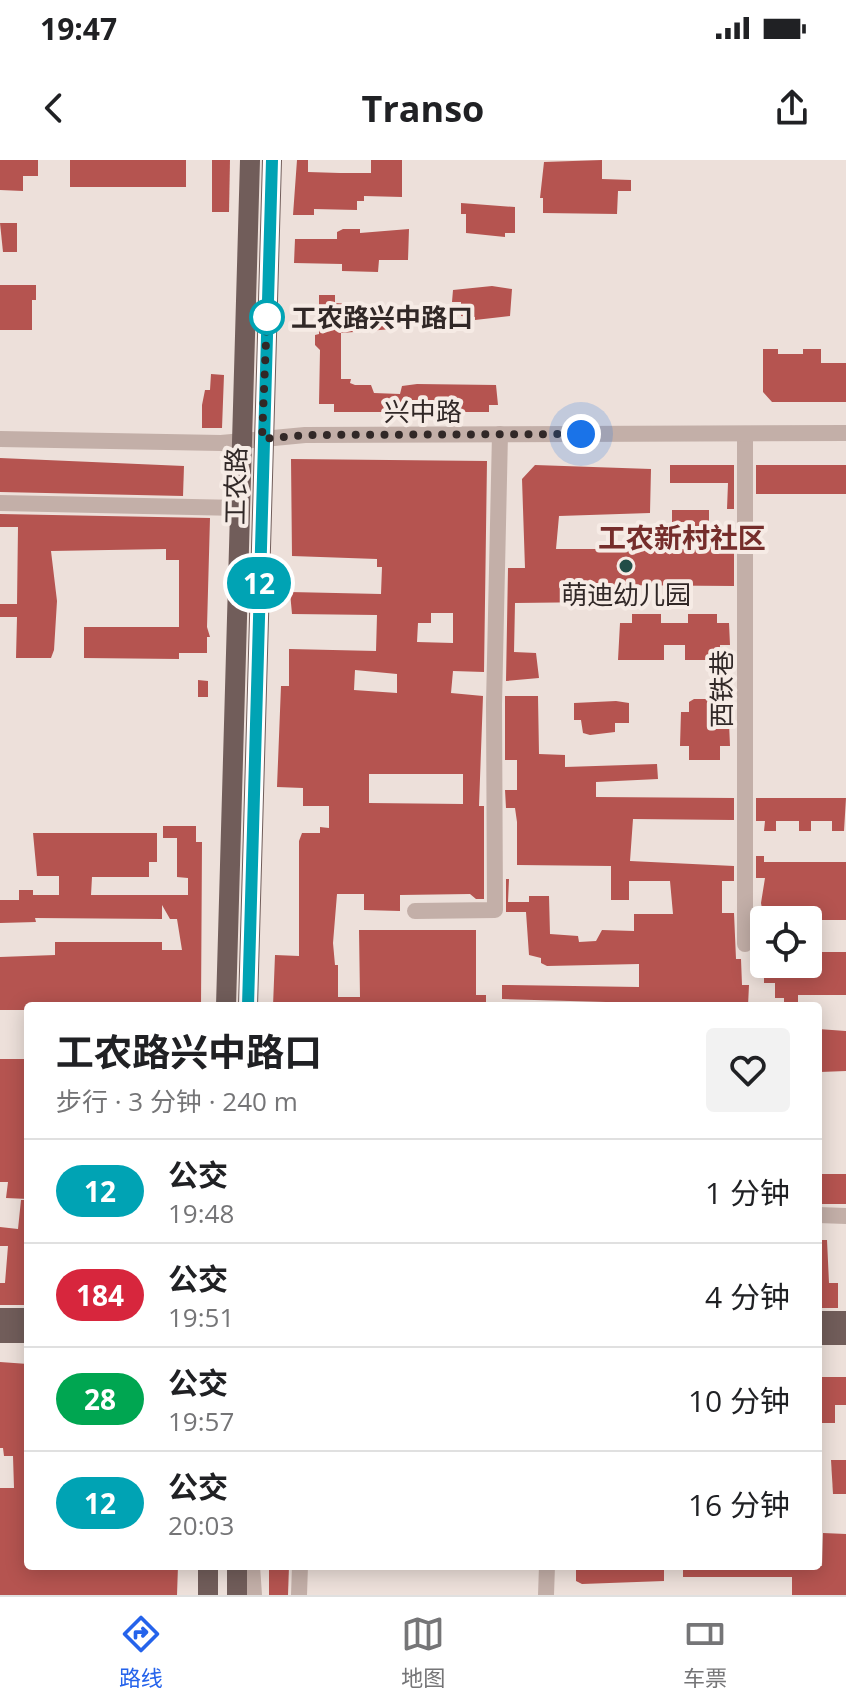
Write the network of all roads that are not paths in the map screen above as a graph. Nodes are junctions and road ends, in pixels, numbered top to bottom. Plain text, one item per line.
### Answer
1 (250, 160) edge
2 (272, 160) edge
3 (846, 433) edge
4 (500, 434) junction
5 (745, 434) junction
6 (0, 439) edge
7 (252, 440) junction
8 (0, 503) edge
9 (240, 508) junction
10 (415, 911) dead end
11 (745, 944) dead end
12 (226, 1002) edge
13 (248, 1002) edge
14 (822, 1215) edge
15 (846, 1216) edge
16 (0, 1318) edge
17 (24, 1318) edge
18 (822, 1321) edge
19 (846, 1321) edge
20 (0, 1333) edge
21 (24, 1333) edge
22 (822, 1335) edge
23 (846, 1335) edge
24 (208, 1570) edge
25 (237, 1570) edge
26 (252, 1570) edge
27 (300, 1570) edge
28 (547, 1570) edge
29 (208, 1595) edge
30 (237, 1595) edge
31 (254, 1595) edge
32 (299, 1595) edge
33 (546, 1595) edge

1 - 7 main road, 工农路
2 - 7 main road, 工农路
3 - 5 street, 兴中路
4 - 5 street, 兴中路
4 - 7 street, 兴中路
4 - 10 street
5 - 11 street, 西铁巷
6 - 7 street, 兴中路
7 - 9 main road, 工农路
7 - 13 main road, 工农路
8 - 9 street
9 - 12 main road, 工农路
14 - 15 street
16 - 17 main road
18 - 19 main road
20 - 21 main road
22 - 23 main road
24 - 29 main road
25 - 30 main road
26 - 31 street
27 - 32 street
28 - 33 street

